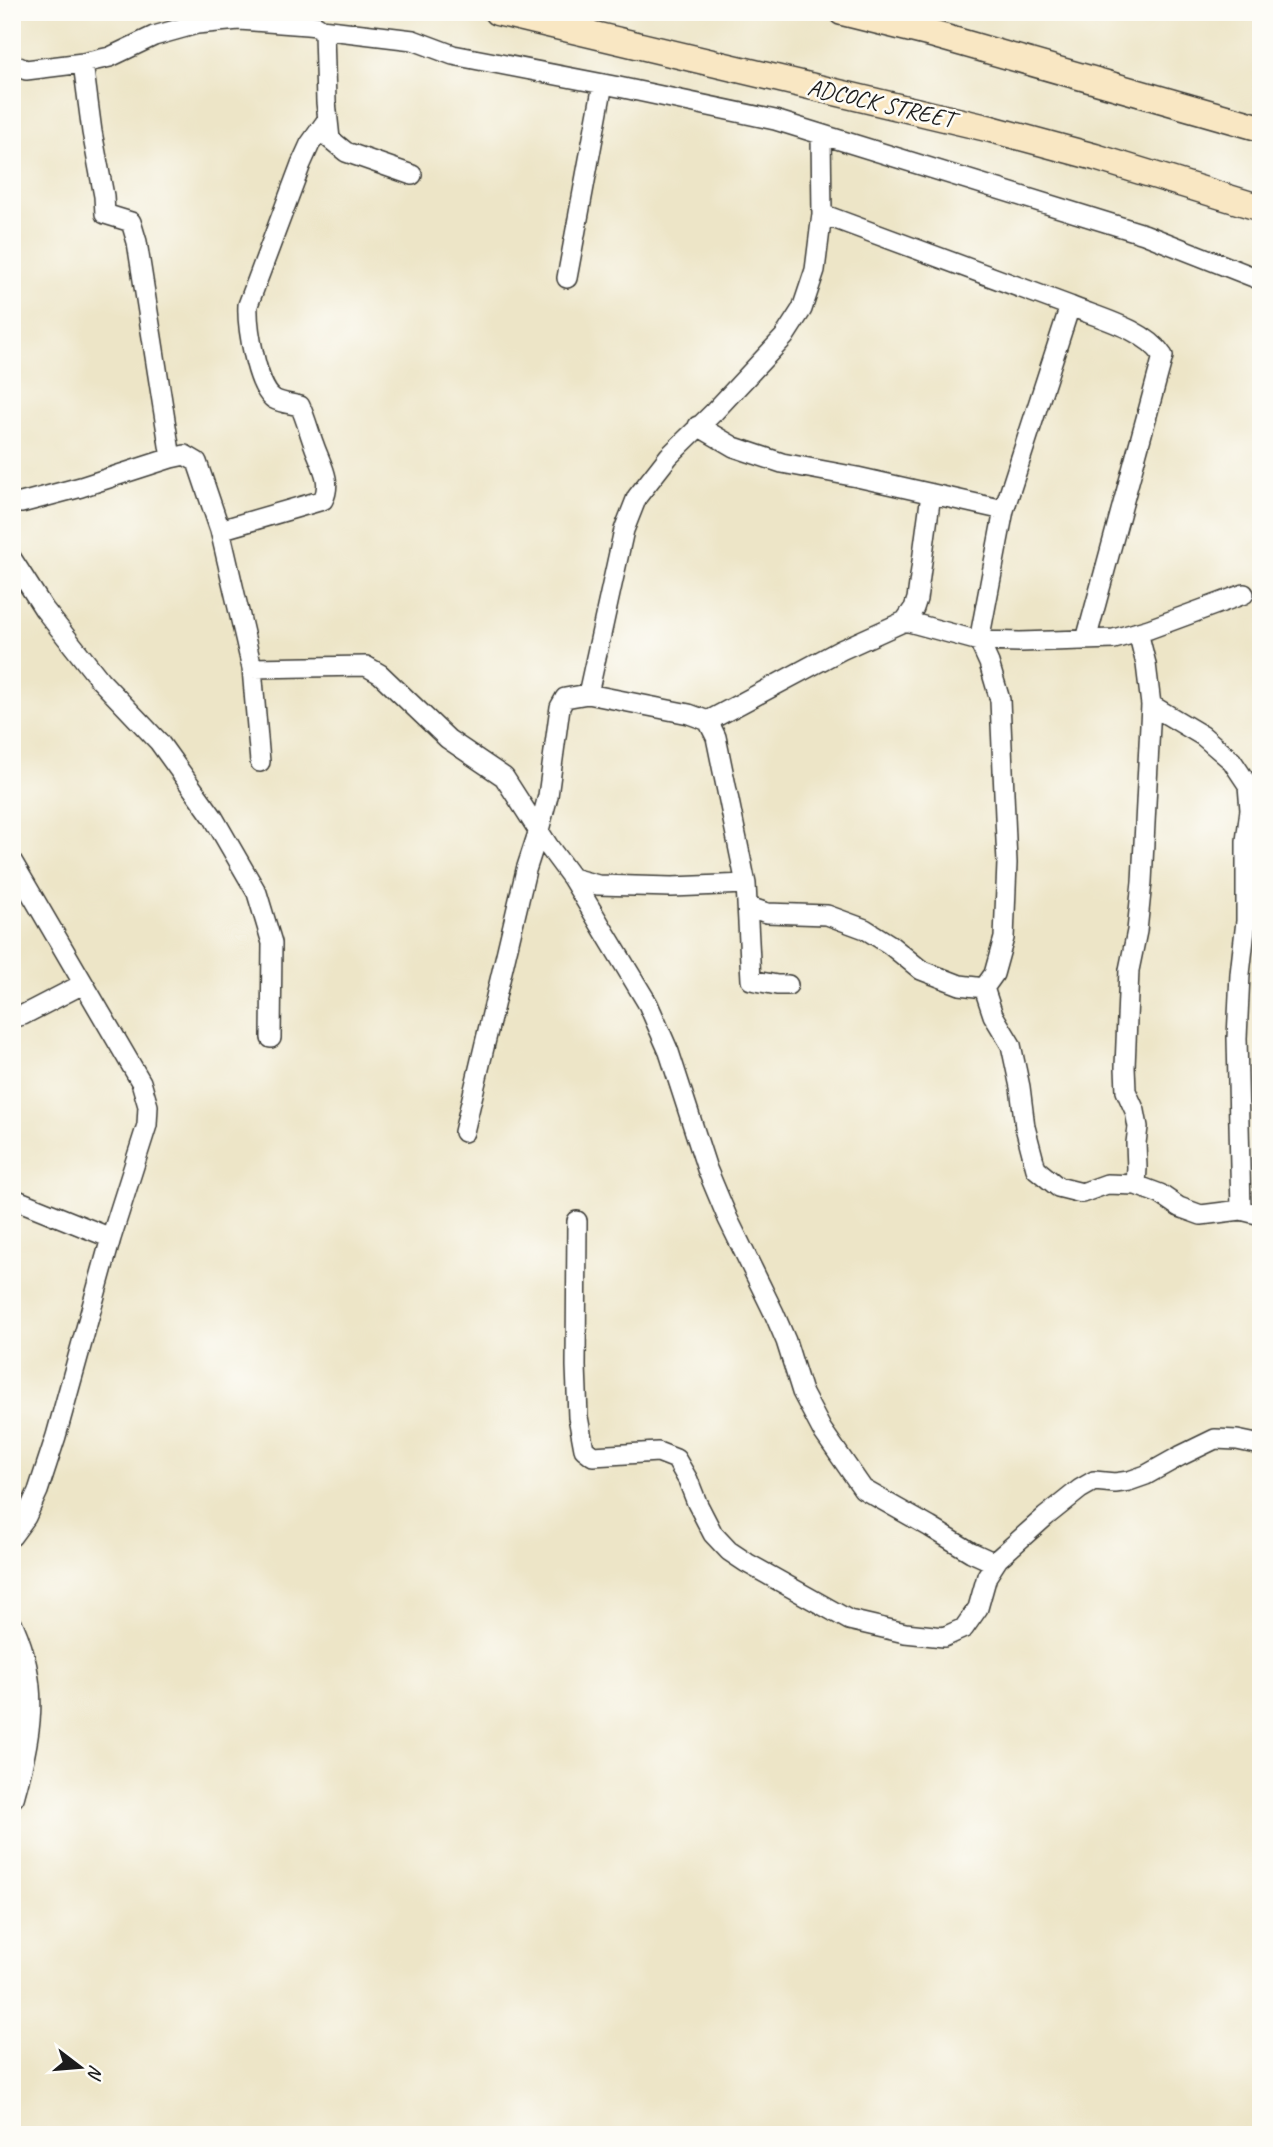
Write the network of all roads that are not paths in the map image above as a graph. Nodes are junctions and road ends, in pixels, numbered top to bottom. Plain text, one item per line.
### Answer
1 (497, 12) edge
2 (842, 12) edge
3 (269, 17) edge
4 (321, 29) junction
5 (83, 63) junction
6 (12, 64) edge
7 (603, 84) junction
8 (327, 121) junction
9 (1261, 128) edge
10 (821, 135) junction
11 (412, 176) dead end
12 (1261, 208) edge
13 (822, 214) junction
14 (567, 278) dead end
15 (1261, 280) edge
16 (1070, 306) junction
17 (698, 426) junction
18 (171, 458) junction
19 (931, 494) junction
20 (12, 503) edge
21 (1004, 510) junction
22 (220, 530) junction
23 (12, 559) edge
24 (1244, 594) dead end
25 (905, 621) junction
26 (1138, 632) junction
27 (1086, 640) junction
28 (979, 641) junction
29 (252, 668) junction
30 (588, 694) junction
31 (1151, 705) junction
32 (708, 721) junction
33 (260, 762) dead end
34 (539, 830) junction
35 (12, 861) edge
36 (572, 878) junction
37 (746, 884) junction
38 (748, 907) junction
39 (83, 984) junction
40 (788, 985) dead end
41 (984, 988) junction
42 (12, 1018) edge
43 (271, 1038) dead end
44 (464, 1132) dead end
45 (1136, 1185) junction
46 (12, 1198) edge
47 (1241, 1210) junction
48 (1261, 1215) edge
49 (578, 1221) dead end
50 (111, 1238) junction
51 (1261, 1445) edge
52 (12, 1536) edge
53 (995, 1563) junction
54 (12, 1628) edge
55 (12, 1796) edge

1 - 12 main road, ADCOCK STREET
2 - 9 main road
3 - 4 street
3 - 5 street
4 - 7 street
4 - 8 street
5 - 6 street
5 - 18 street
7 - 10 street
7 - 14 street
8 - 11 street
8 - 22 street
10 - 13 street
10 - 15 street
13 - 16 street
13 - 17 street
16 - 21 street
16 - 27 street
17 - 19 street
17 - 30 street
18 - 20 street
18 - 22 street
19 - 21 street
19 - 25 street
21 - 28 street
22 - 29 street
23 - 43 street
24 - 26 street
25 - 28 street
25 - 32 street
26 - 27 street
26 - 31 street
27 - 28 street
28 - 41 street
29 - 33 street
29 - 34 street
30 - 32 street
30 - 34 street
31 - 45 street
31 - 47 street
32 - 37 street
34 - 36 street
34 - 44 street
35 - 39 street
36 - 37 street
36 - 53 street
37 - 38 street
38 - 40 street
38 - 41 street
39 - 42 street
39 - 50 street
41 - 45 street
45 - 47 street
46 - 50 street
47 - 48 street
49 - 53 street
50 - 52 street
51 - 53 street
54 - 55 street

